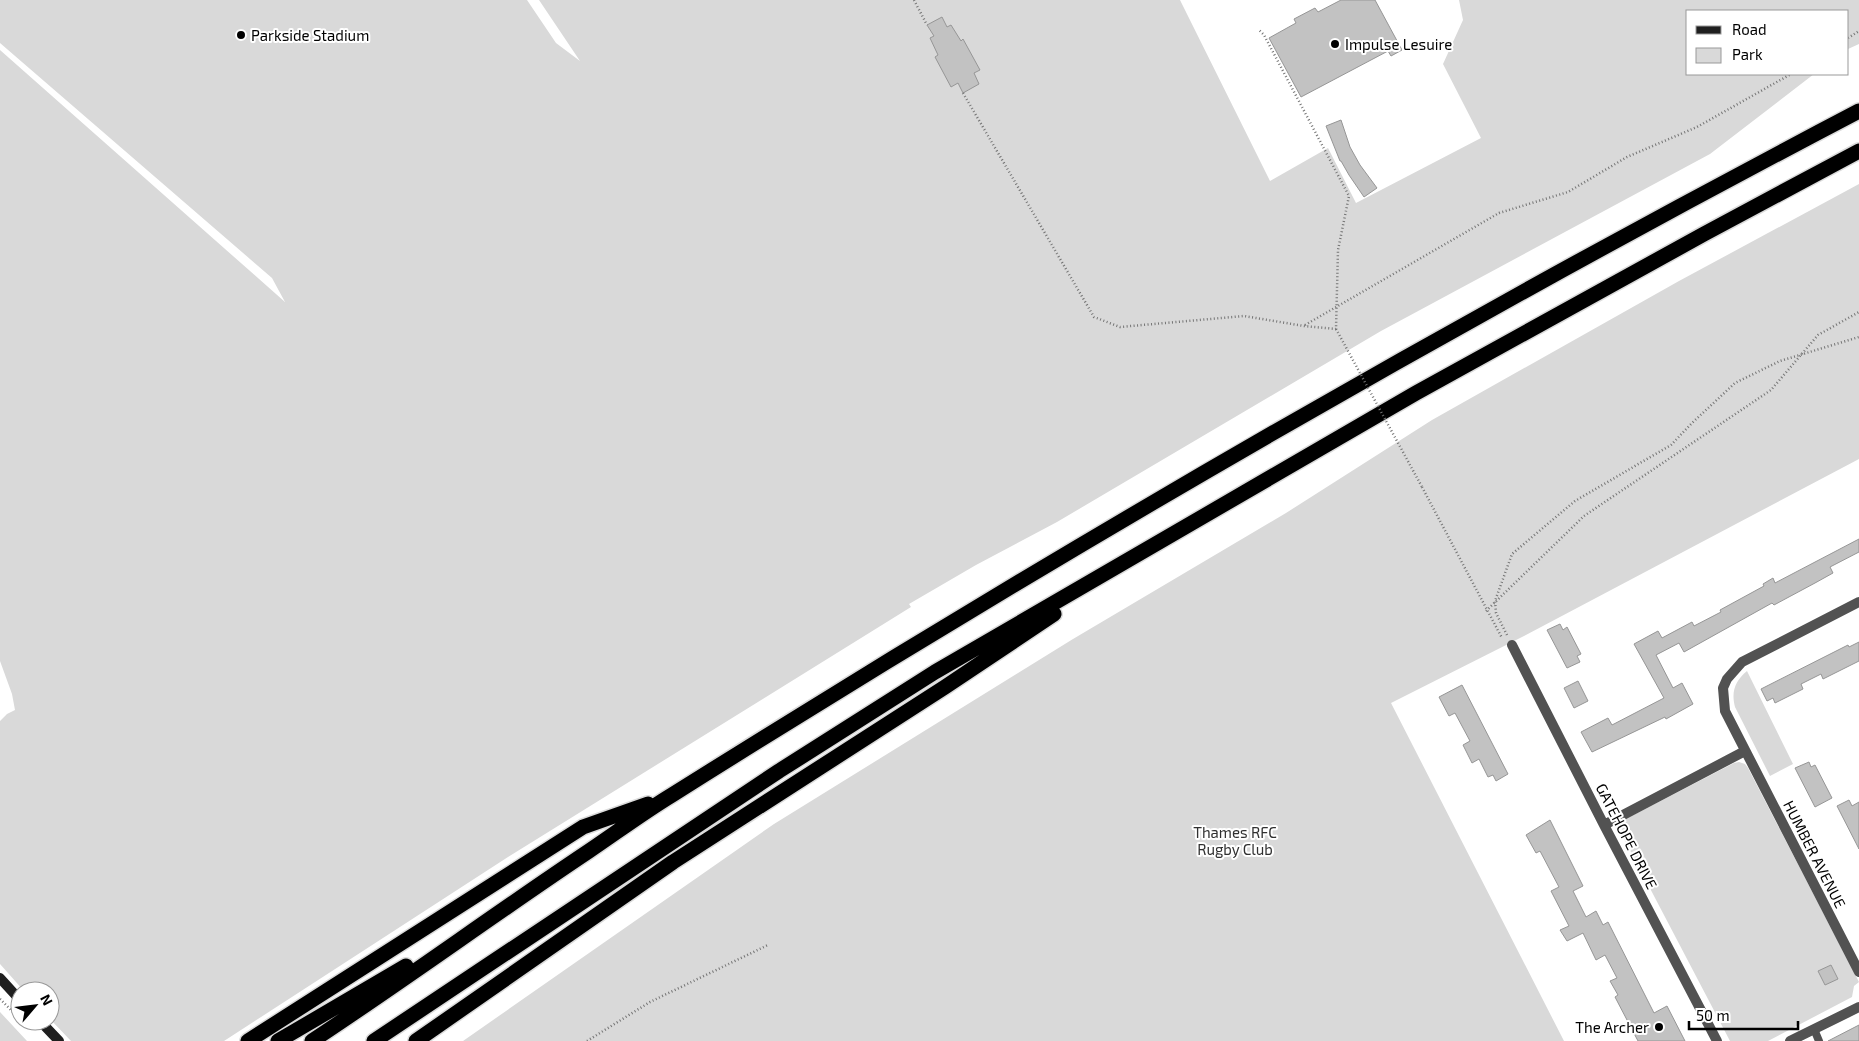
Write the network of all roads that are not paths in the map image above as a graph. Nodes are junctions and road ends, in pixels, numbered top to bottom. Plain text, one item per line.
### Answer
1 (1859, 111) edge
2 (1859, 151) edge
3 (1171, 535) junction
4 (1859, 602) edge
5 (1508, 643) road end
6 (1745, 751) junction
7 (668, 797) junction
8 (1604, 826) junction
9 (492, 917) junction
10 (1859, 972) edge
11 (0, 978) edge
12 (10, 989) edge
13 (1859, 1008) edge
14 (1814, 1029) junction
15 (50, 1031) edge
16 (59, 1041) edge
17 (248, 1041) edge
18 (278, 1041) edge
19 (312, 1041) edge
20 (374, 1041) edge
21 (416, 1041) edge
22 (1717, 1041) edge
23 (1790, 1041) edge
24 (1819, 1041) edge

1 - 7 highway
2 - 3 highway
3 - 20 highway
3 - 21 highway
4 - 6 street, HUMBER AVENUE
5 - 8 street, GATEHOPE DRIVE
6 - 8 street
6 - 10 street, HUMBER AVENUE
7 - 9 highway
7 - 17 highway
8 - 22 street, GATEHOPE DRIVE
9 - 18 highway
9 - 19 highway
11 - 12 main road
13 - 14 street
14 - 23 street
14 - 24 lane
15 - 16 main road

